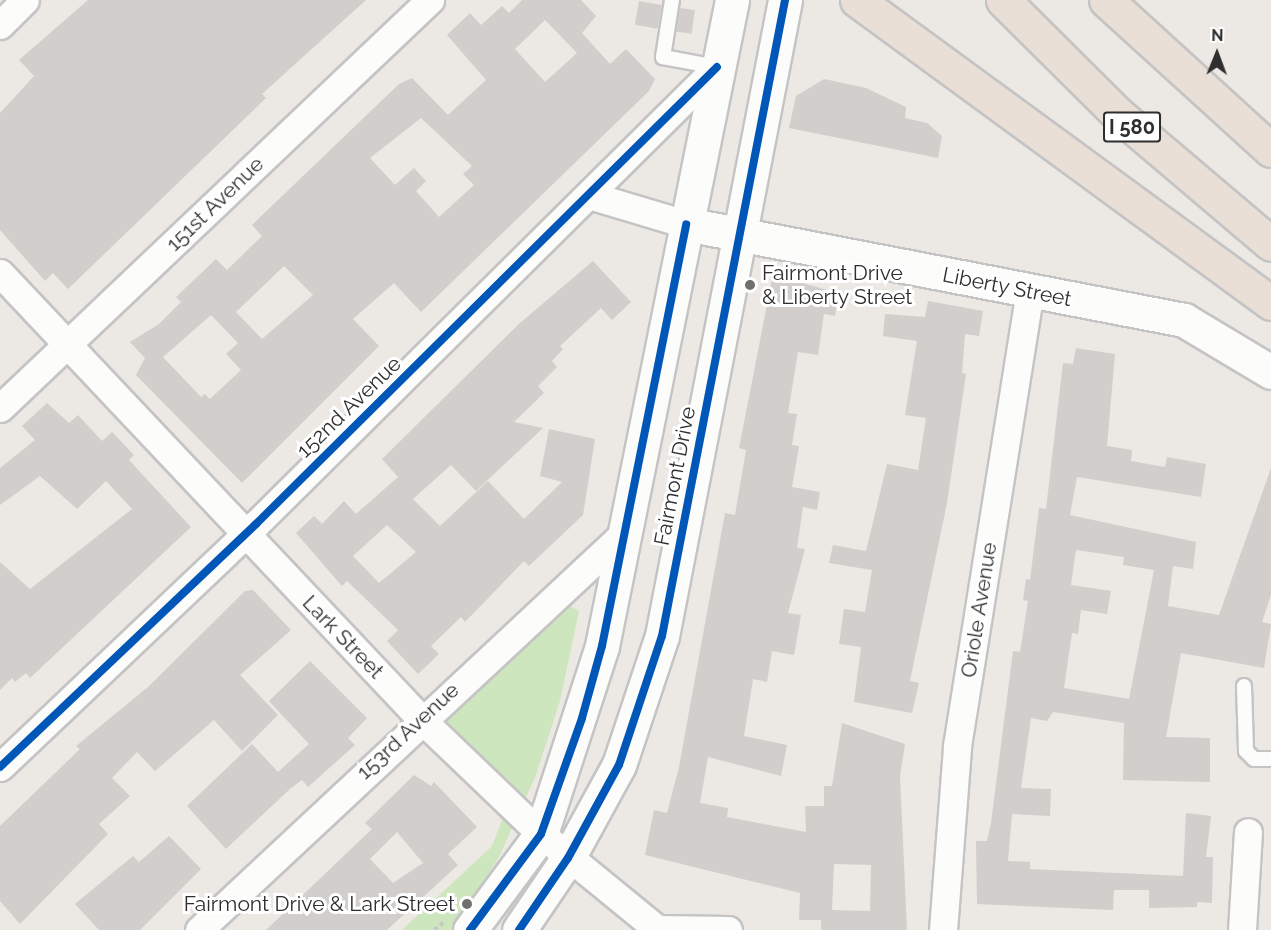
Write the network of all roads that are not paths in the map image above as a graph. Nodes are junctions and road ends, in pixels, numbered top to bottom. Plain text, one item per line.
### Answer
1 (25, 0) edge
2 (430, 0) edge
3 (672, 0) edge
4 (732, 0) edge
5 (785, 0) edge
6 (857, 0) edge
7 (1003, 0) edge
8 (1106, 0) edge
9 (0, 25) edge
10 (717, 67) junction
11 (1271, 150) edge
12 (592, 196) junction
13 (686, 224) junction
14 (741, 235) junction
15 (1271, 244) edge
16 (0, 273) edge
17 (1030, 292) junction
18 (1271, 303) edge
19 (67, 345) junction
20 (1271, 372) edge
21 (0, 408) edge
22 (245, 534) junction
23 (621, 536) junction
24 (1244, 686) dead end
25 (420, 718) junction
26 (1271, 759) edge
27 (0, 767) edge
28 (1248, 832) dead end
29 (541, 834) junction
30 (568, 858) junction
31 (657, 929) edge
32 (199, 930) edge
33 (470, 930) edge
34 (519, 930) edge
35 (728, 930) edge
36 (943, 930) edge
37 (1242, 930) edge

1 - 9 street
2 - 19 street, 151st Avenue
3 - 10 lane
4 - 10 main road, Fairmont Drive
5 - 14 main road, Fairmont Drive
6 - 18 highway
7 - 15 highway, I 580
8 - 11 highway
10 - 12 street, 152nd Avenue
10 - 13 main road, Fairmont Drive
12 - 13 street, Liberty Street
12 - 22 street, 152nd Avenue
13 - 14 main road, Liberty Street
13 - 23 main road, Fairmont Drive
14 - 17 main road, Liberty Street
14 - 30 main road, Fairmont Drive
16 - 19 street, Lark Street
17 - 20 main road, Liberty Street
17 - 36 street, Oriole Avenue
19 - 21 street, 151st Avenue
19 - 22 street, Lark Street
22 - 25 street, Lark Street
22 - 27 street, 152nd Avenue
23 - 25 street, 153rd Avenue
23 - 29 main road, Fairmont Drive
24 - 26 lane
25 - 29 street, Lark Street
25 - 32 street, 153rd Avenue
28 - 37 street
29 - 30 street, Lark Street
29 - 33 main road, Fairmont Drive
30 - 31 street, Lark Street
30 - 34 main road, Fairmont Drive
31 - 35 street, Lark Street

